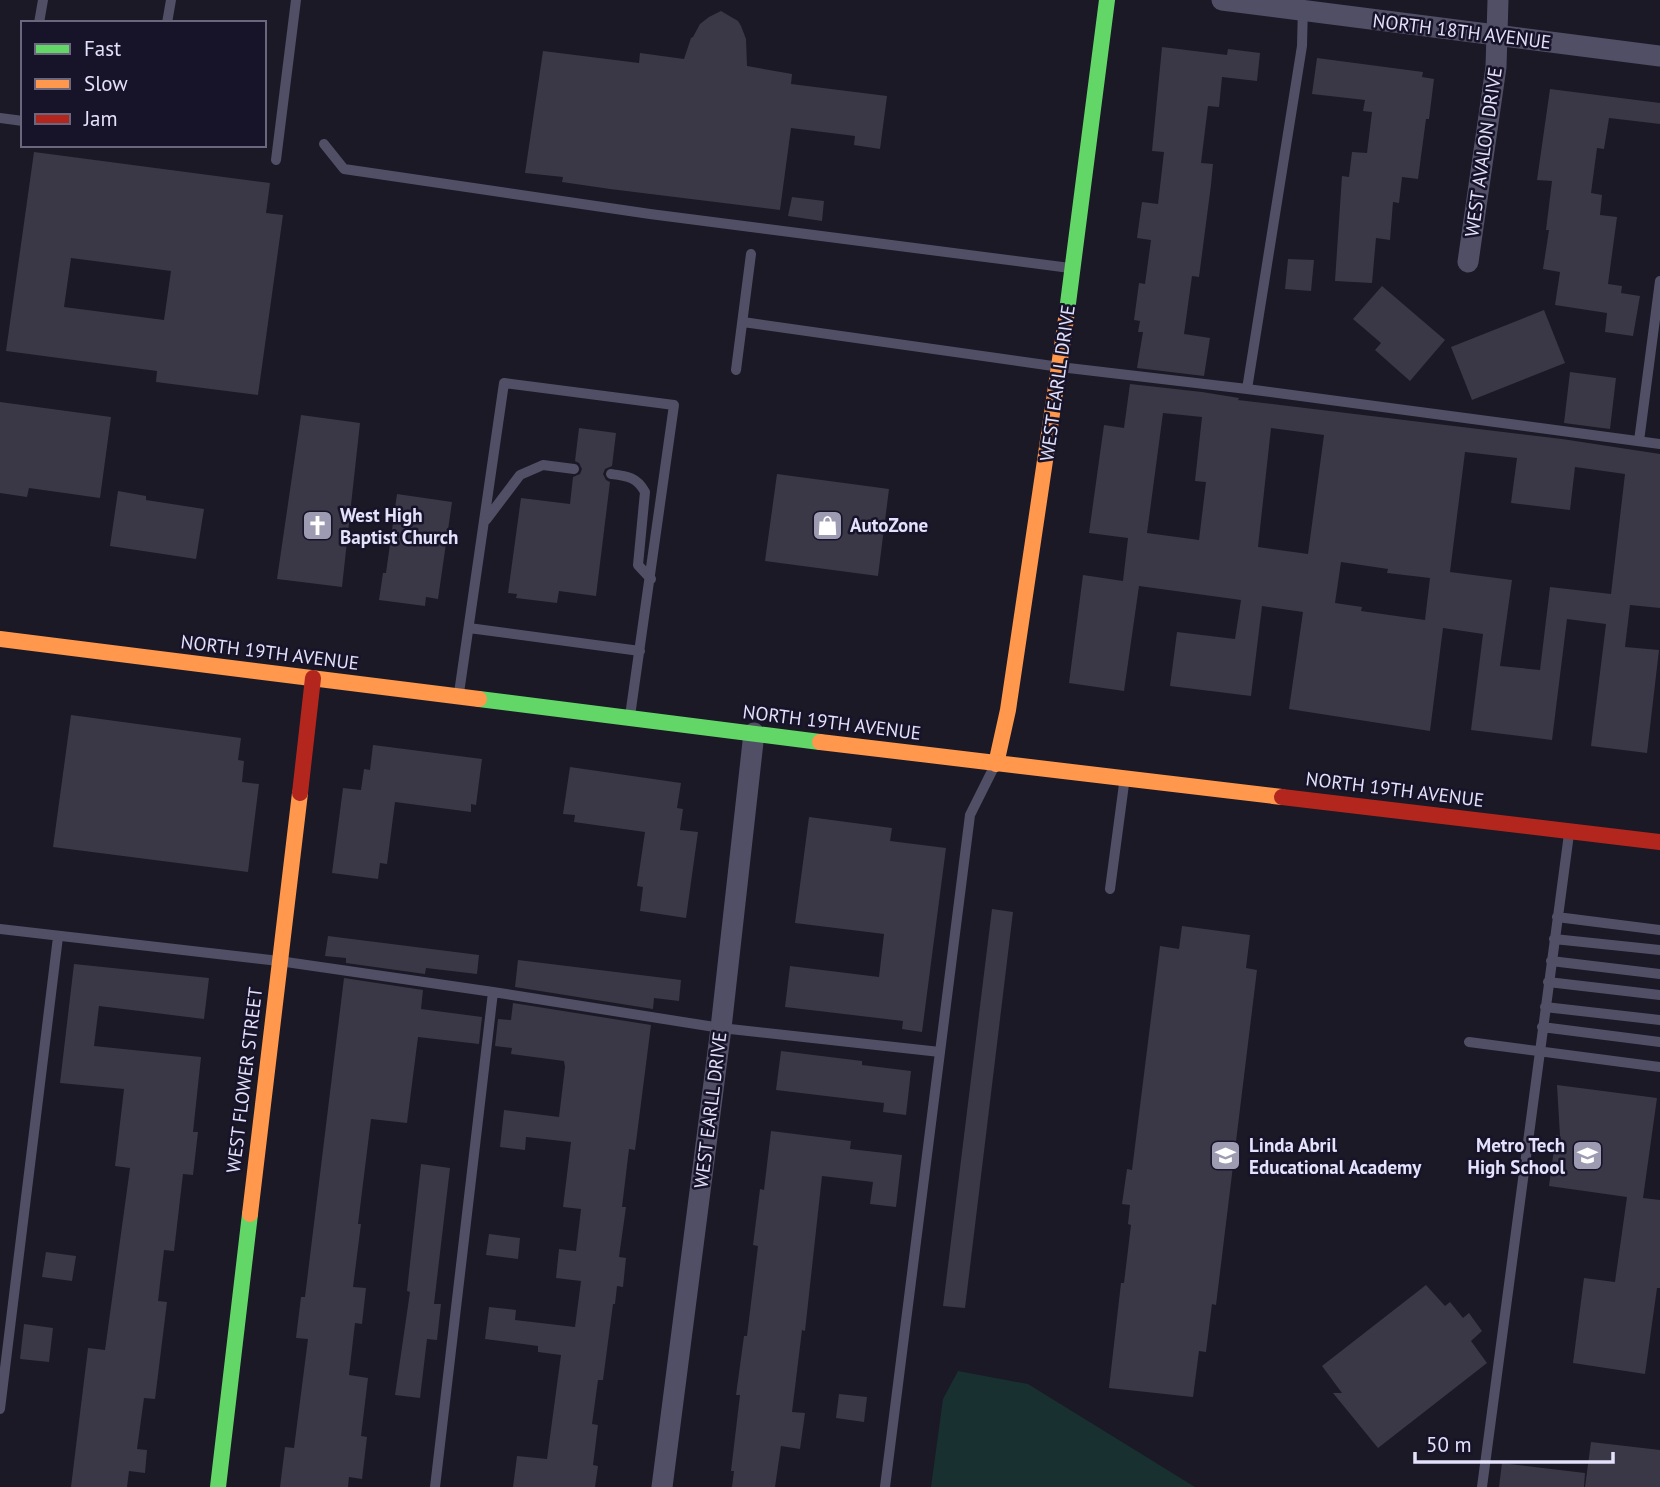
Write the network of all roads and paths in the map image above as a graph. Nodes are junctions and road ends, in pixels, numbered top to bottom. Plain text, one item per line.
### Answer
1 (43, 0) edge
2 (171, 0) edge
3 (296, 0) edge
4 (1107, 0) edge
5 (1222, 0) edge
6 (1498, 0) edge
7 (1303, 5) edge
8 (40, 21) edge
9 (167, 21) edge
10 (1497, 35) junction
11 (1660, 56) edge
12 (0, 118) edge
13 (21, 121) edge
14 (324, 144) dead end
15 (276, 160) dead end
16 (751, 254) dead end
17 (1468, 262) dead end
18 (1073, 268) junction
19 (1660, 281) edge
20 (743, 322) junction
21 (1060, 367) junction
22 (736, 370) dead end
23 (1247, 389) junction
24 (1639, 441) junction
25 (1660, 444) edge
26 (574, 469) dead end
27 (611, 474) dead end
28 (484, 523) junction
29 (651, 579) junction
30 (469, 628) junction
31 (0, 639) edge
32 (640, 651) junction
33 (313, 678) junction
34 (459, 696) junction
35 (630, 717) junction
36 (754, 733) junction
37 (996, 764) junction
38 (1125, 778) junction
39 (1569, 831) junction
40 (1660, 842) edge
41 (1110, 889) dead end
42 (1558, 918) junction
43 (0, 929) edge
44 (1660, 930) edge
45 (58, 937) junction
46 (1554, 939) junction
47 (1660, 950) edge
48 (279, 961) junction
49 (1551, 961) junction
50 (1660, 974) edge
51 (1548, 982) junction
52 (493, 992) junction
53 (1660, 995) edge
54 (1545, 1007) junction
55 (1660, 1020) edge
56 (1542, 1027) junction
57 (721, 1028) junction
58 (1469, 1042) dead end
59 (1660, 1042) edge
60 (1539, 1051) junction
61 (940, 1052) junction
62 (1660, 1067) edge
63 (0, 1409) edge
64 (218, 1487) edge
65 (435, 1487) edge
66 (662, 1487) edge
67 (885, 1487) edge
68 (1482, 1487) edge

1 - 8 lane
2 - 9 lane
3 - 15 lane
4 - 18 main road, WEST EARLL DRIVE
5 - 7 street, NORTH 18TH AVENUE
6 - 10 street, WEST AVALON DRIVE
7 - 10 street, NORTH 18TH AVENUE
7 - 23 lane
10 - 11 street, NORTH 18TH AVENUE
10 - 17 street, WEST AVALON DRIVE
12 - 13 lane
14 - 18 lane
16 - 20 lane
18 - 21 main road, WEST EARLL DRIVE
19 - 24 lane
20 - 21 lane
20 - 22 lane
21 - 23 lane
21 - 37 main road, WEST EARLL DRIVE
23 - 24 lane
24 - 25 lane
26 - 28 lane
27 - 29 lane
28 - 29 lane
28 - 30 lane
29 - 32 lane
30 - 32 lane
30 - 34 lane
31 - 33 main road, NORTH 19TH AVENUE
32 - 35 lane
33 - 34 main road, NORTH 19TH AVENUE
33 - 48 main road, WEST FLOWER STREET
34 - 35 main road, NORTH 19TH AVENUE
35 - 36 main road, NORTH 19TH AVENUE
36 - 37 main road, NORTH 19TH AVENUE
36 - 57 street, WEST EARLL DRIVE
37 - 38 main road, NORTH 19TH AVENUE
37 - 61 lane
38 - 39 main road, NORTH 19TH AVENUE
38 - 41 lane
39 - 40 main road, NORTH 19TH AVENUE
39 - 42 lane
42 - 44 lane
42 - 46 lane
43 - 45 lane
45 - 48 lane
45 - 63 lane
46 - 47 lane
46 - 49 lane
48 - 52 lane
48 - 64 main road, WEST FLOWER STREET
49 - 50 lane
49 - 51 lane
51 - 53 lane
51 - 54 lane
52 - 57 lane
52 - 65 lane
54 - 55 lane
54 - 56 lane
56 - 59 lane
56 - 60 lane
57 - 61 lane
57 - 66 street, WEST EARLL DRIVE
58 - 60 lane
60 - 62 lane
60 - 68 lane
61 - 67 lane

